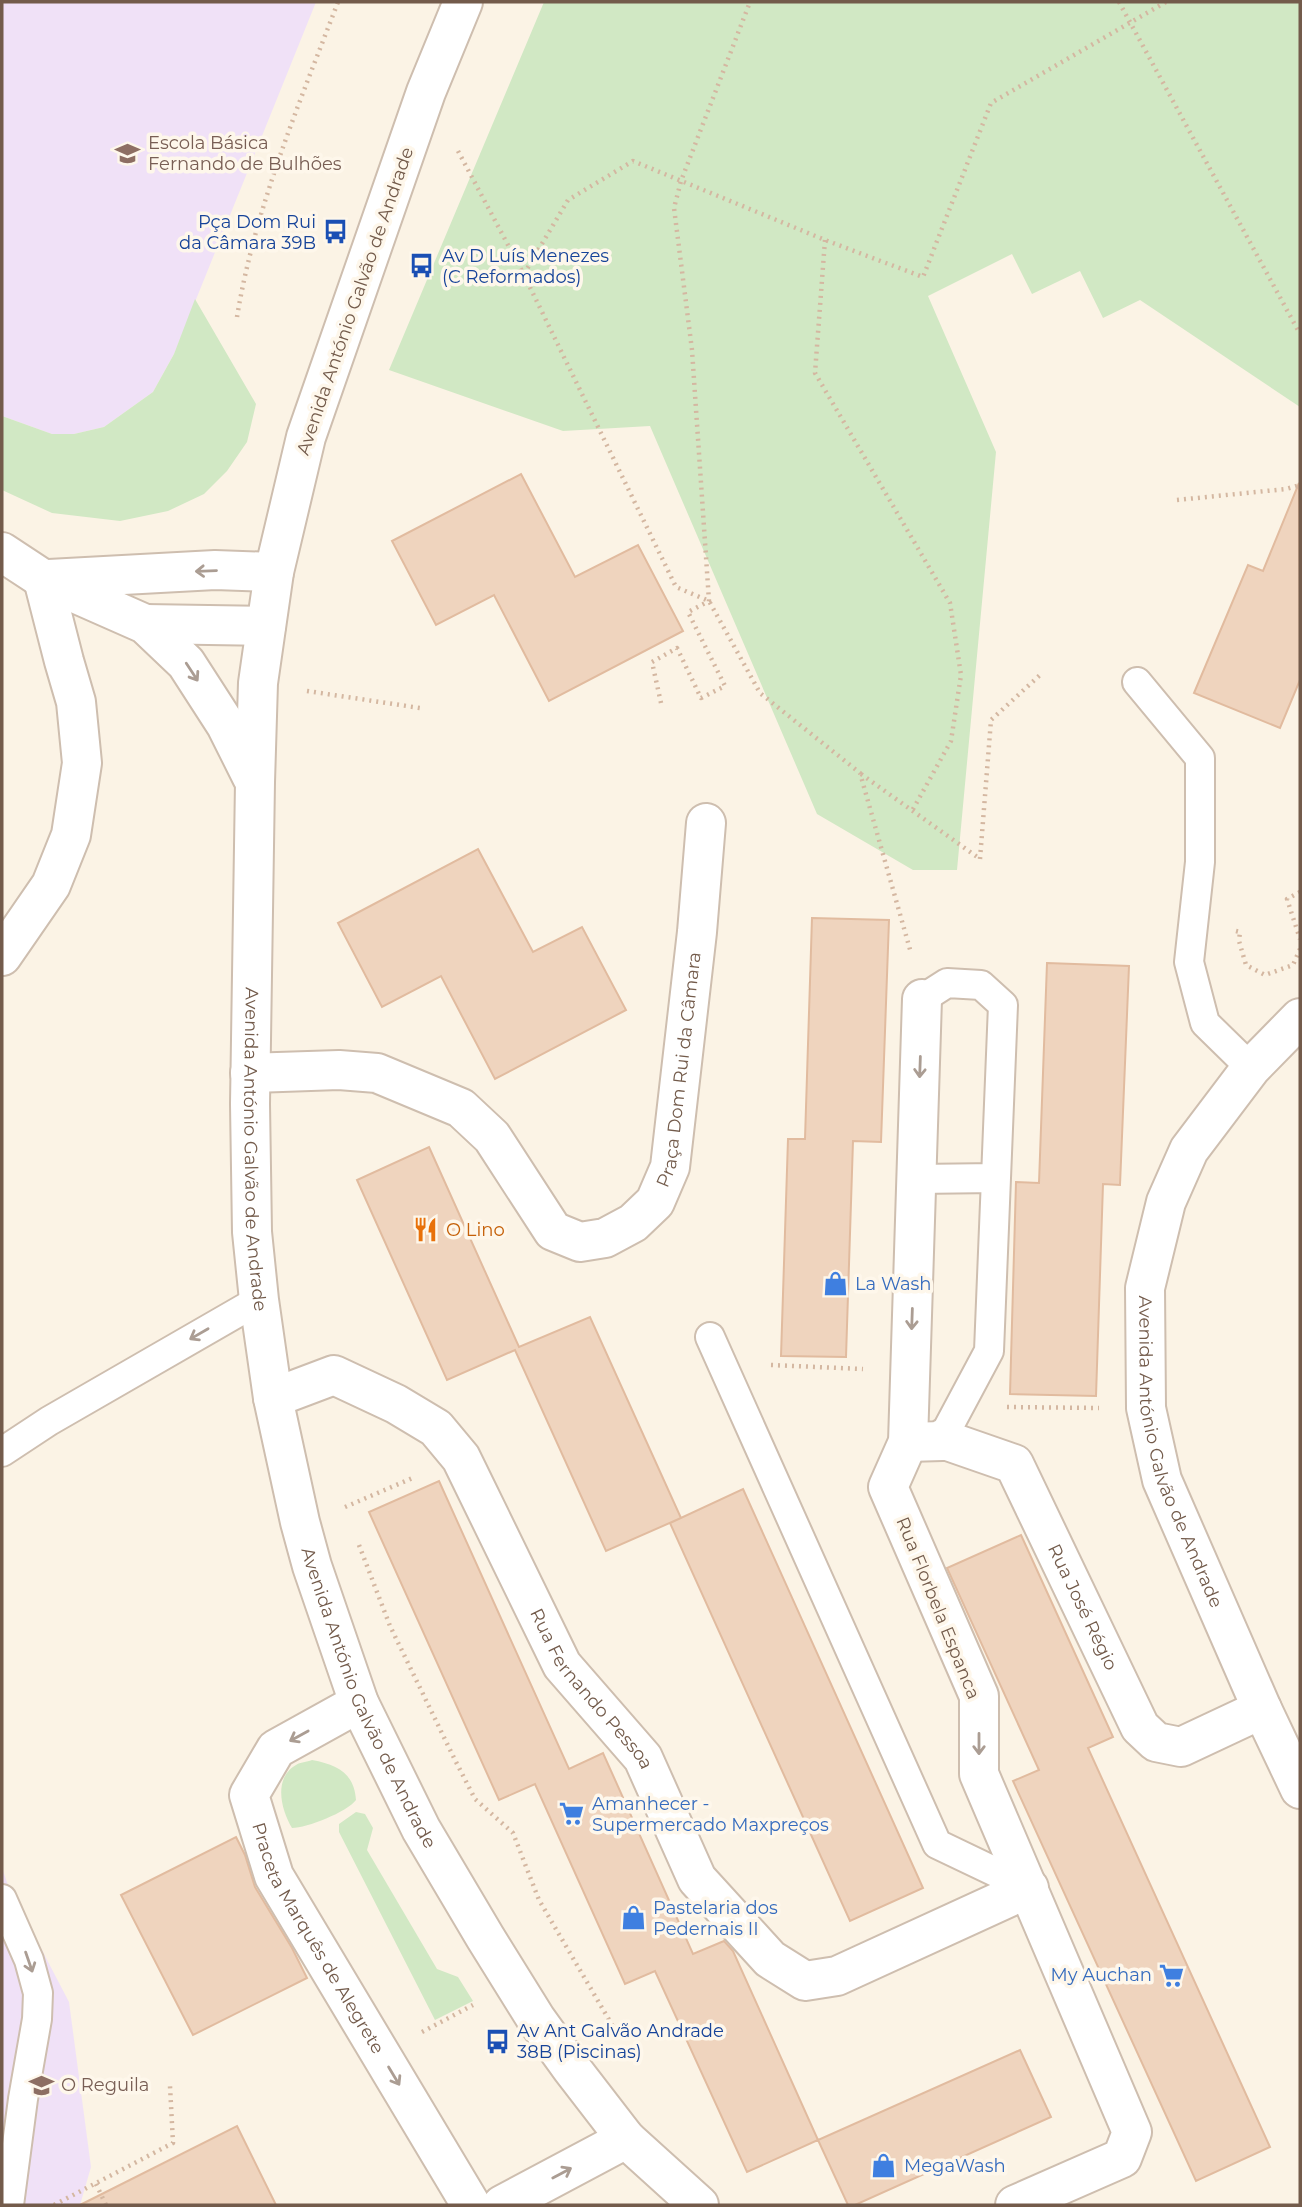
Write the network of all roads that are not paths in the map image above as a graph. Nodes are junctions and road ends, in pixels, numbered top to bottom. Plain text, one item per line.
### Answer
1 (463, 2) edge
2 (2, 552) edge
3 (274, 572) junction
4 (43, 579) junction
5 (145, 624) junction
6 (266, 626) junction
7 (1137, 682) dead end
8 (255, 782) junction
9 (706, 823) dead end
10 (2, 957) edge
11 (922, 999) joint
12 (1300, 1018) edge
13 (1251, 1068) junction
14 (250, 1073) junction
15 (996, 1178) junction
16 (916, 1179) junction
17 (258, 1300) junction
18 (710, 1336) dead end
19 (273, 1398) junction
20 (937, 1429) junction
21 (2, 1452) edge
22 (359, 1703) junction
23 (1262, 1709) junction
24 (1300, 1789) edge
25 (1029, 1888) junction
26 (2, 1899) edge
27 (626, 2139) junction
28 (9, 2205) edge
29 (471, 2205) edge
30 (502, 2205) edge
31 (699, 2205) edge
32 (1015, 2205) edge

1 - 3 street, Avenida António Galvão de Andrade
2 - 4 street
3 -> 4 street
3 - 6 street, Avenida António Galvão de Andrade
4 - 5 street
4 - 10 street
5 - 6 street
5 -> 8 street
6 - 8 street, Avenida António Galvão de Andrade
7 - 13 lane
8 - 14 street, Avenida António Galvão de Andrade
9 - 14 street, Praça Dom Rui da Câmara
11 - 15 lane
11 -> 16 street, Rua Florbela Espanca
12 - 13 street, Avenida António Galvão de Andrade
13 - 23 street, Avenida António Galvão de Andrade
14 - 17 street, Avenida António Galvão de Andrade
15 - 16 lane
15 - 20 lane
16 -> 20 street, Rua Florbela Espanca
17 - 19 street, Avenida António Galvão de Andrade
17 -> 21 lane
18 - 25 lane
19 - 22 street, Avenida António Galvão de Andrade
19 - 25 street, Rua Fernando Pessoa
20 - 23 street, Rua José Régio
20 -> 25 street, Rua Florbela Espanca
22 - 27 street, Avenida António Galvão de Andrade
22 -> 29 street, Praceta Marquês de Alegrete
23 - 24 street, Avenida António Galvão de Andrade
25 - 32 street, Rua Florbela Espanca
26 -> 28 lane
30 -> 27 street
27 - 31 street, Avenida António Galvão de Andrade

